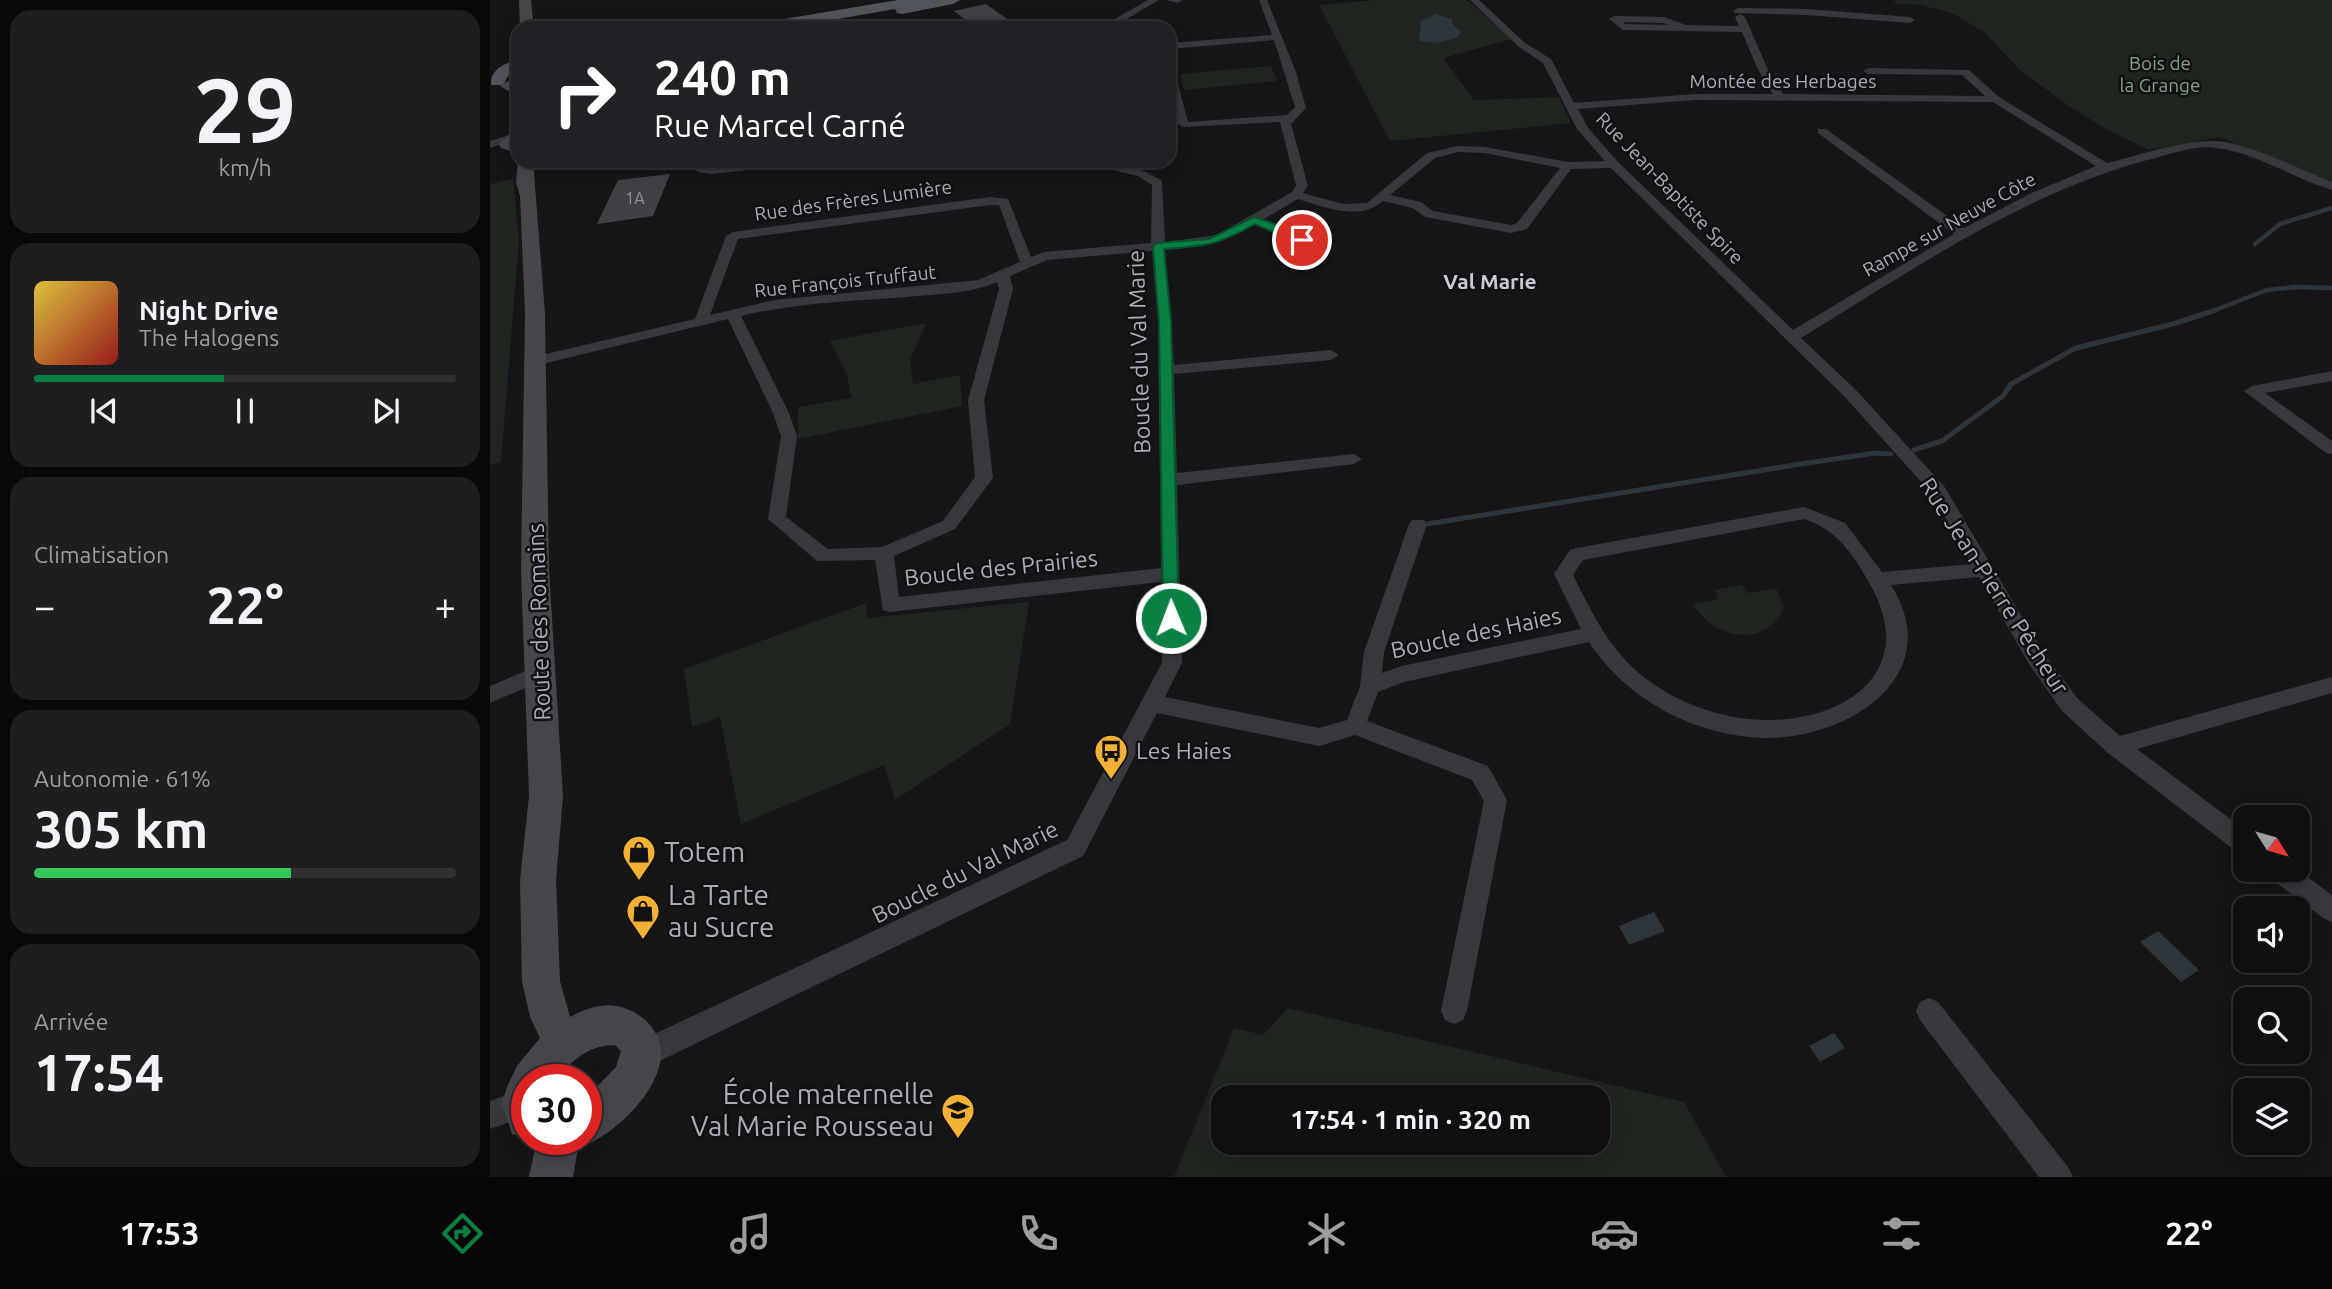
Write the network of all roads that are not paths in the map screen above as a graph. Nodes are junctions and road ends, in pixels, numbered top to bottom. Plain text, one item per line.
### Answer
1 (525, 0) edge
2 (923, 0) edge
3 (953, 0) edge
4 (1155, 0) edge
5 (1169, 0) edge
6 (1178, 0) edge
7 (1263, 0) edge
8 (1474, 0) edge
9 (1732, 0) edge
10 (1738, 11) junction
11 (1910, 20) dead end
12 (526, 21) edge
13 (801, 21) edge
14 (836, 21) edge
15 (1117, 21) edge
16 (1685, 27) junction
17 (1744, 29) junction
18 (1277, 37) junction
19 (1176, 45) edge
20 (1868, 71) dead end
21 (1779, 96) junction
22 (1176, 98) edge
23 (1995, 99) junction
24 (1571, 106) junction
25 (1289, 118) junction
26 (1822, 131) dead end
27 (511, 140) edge
28 (490, 146) edge
29 (1614, 164) junction
30 (1568, 166) junction
31 (2105, 167) junction
32 (525, 168) edge
33 (536, 168) edge
34 (701, 168) edge
35 (729, 168) edge
36 (1117, 168) edge
37 (2332, 186) edge
38 (1296, 195) junction
39 (529, 196) junction
40 (1382, 197) junction
41 (1254, 220) junction
42 (1963, 233) junction
43 (1158, 246) junction
44 (1027, 263) junction
45 (1309, 265) dead end
46 (1003, 276) junction
47 (732, 313) junction
48 (701, 321) junction
49 (1792, 337) junction
50 (1331, 355) dead end
51 (534, 361) junction
52 (1166, 370) junction
53 (2332, 376) edge
54 (2332, 449) edge
55 (1354, 459) dead end
56 (1168, 480) junction
57 (1418, 524) dead end
58 (884, 553) junction
59 (1985, 570) junction
60 (1170, 574) junction
61 (1878, 579) junction
62 (1593, 634) junction
63 (542, 672) junction
64 (2332, 685) edge
65 (1370, 686) junction
66 (490, 695) edge
67 (1152, 703) junction
68 (1354, 726) junction
69 (2116, 746) junction
70 (2233, 835) edge
71 (2295, 882) edge
72 (2332, 910) edge
73 (1454, 1011) dead end
74 (1929, 1012) dead end
75 (562, 1044) junction
76 (639, 1055) junction
77 (542, 1064) edge
78 (602, 1112) edge
79 (555, 1155) edge
80 (551, 1177) edge
81 (2058, 1177) edge

1 - 12 street
2 - 13 main road
3 - 14 main road
4 - 15 street
5 - 6 street
7 - 18 street
8 - 24 street, Rue Jean-Baptiste Spire
9 - 10 street
10 - 11 street
10 - 17 street
16 - 16 street
16 - 17 street
17 - 21 street
18 - 19 street
18 - 25 street
20 - 23 street
21 - 23 street, Montée des Herbages
21 - 24 street, Montée des Herbages
22 - 25 street
23 - 31 street
24 - 29 street, Rue Jean-Baptiste Spire
25 - 38 street
26 - 42 street
27 - 28 street
29 - 30 street
29 - 49 street, Rue Jean-Baptiste Spire
30 - 40 street
30 - 40 street
31 - 37 street, Rampe sur Neuve Côte
31 - 42 street, Rampe sur Neuve Côte
32 - 39 street, Route des Romains
33 - 39 street, Route des Romains
34 - 35 street
36 - 43 street, Boucle du Val Marie
38 - 40 street
38 - 41 street, Rue François Truffaut
39 - 51 street, Route des Romains
41 - 43 street, Rue François Truffaut
41 - 45 street
42 - 49 street, Rampe sur Neuve Côte
43 - 44 street, Rue François Truffaut
43 - 52 street, Boucle du Val Marie
44 - 46 street, Rue François Truffaut
44 - 48 street, Rue des Frères Lumière
46 - 47 street, Rue François Truffaut
46 - 58 street, Boucle des Prairies
47 - 48 street, Rue François Truffaut
47 - 58 street, Boucle des Prairies
48 - 51 street, Rue François Truffaut
49 - 59 street, Rue Jean-Pierre Pêcheur
50 - 52 street
51 - 63 street, Route des Romains
52 - 56 street, Boucle du Val Marie
53 - 54 street
55 - 56 street
56 - 60 street, Boucle du Val Marie
57 - 65 street
58 - 60 street, Boucle des Prairies
59 - 61 street
59 - 69 street, Rue Jean-Pierre Pêcheur
60 - 67 street, Boucle du Val Marie
61 - 62 street, Boucle des Haies
61 - 62 street, Boucle des Haies
62 - 65 street, Boucle des Haies
63 - 66 street
63 - 75 street, Route des Romains
64 - 69 street
65 - 68 street, Boucle des Haies
67 - 68 street
67 - 76 street, Boucle du Val Marie
68 - 73 street
69 - 70 street, Rue Jean-Pierre Pêcheur
71 - 72 street
74 - 81 street
75 - 76 street
75 - 77 street
76 - 78 street
79 - 80 street

